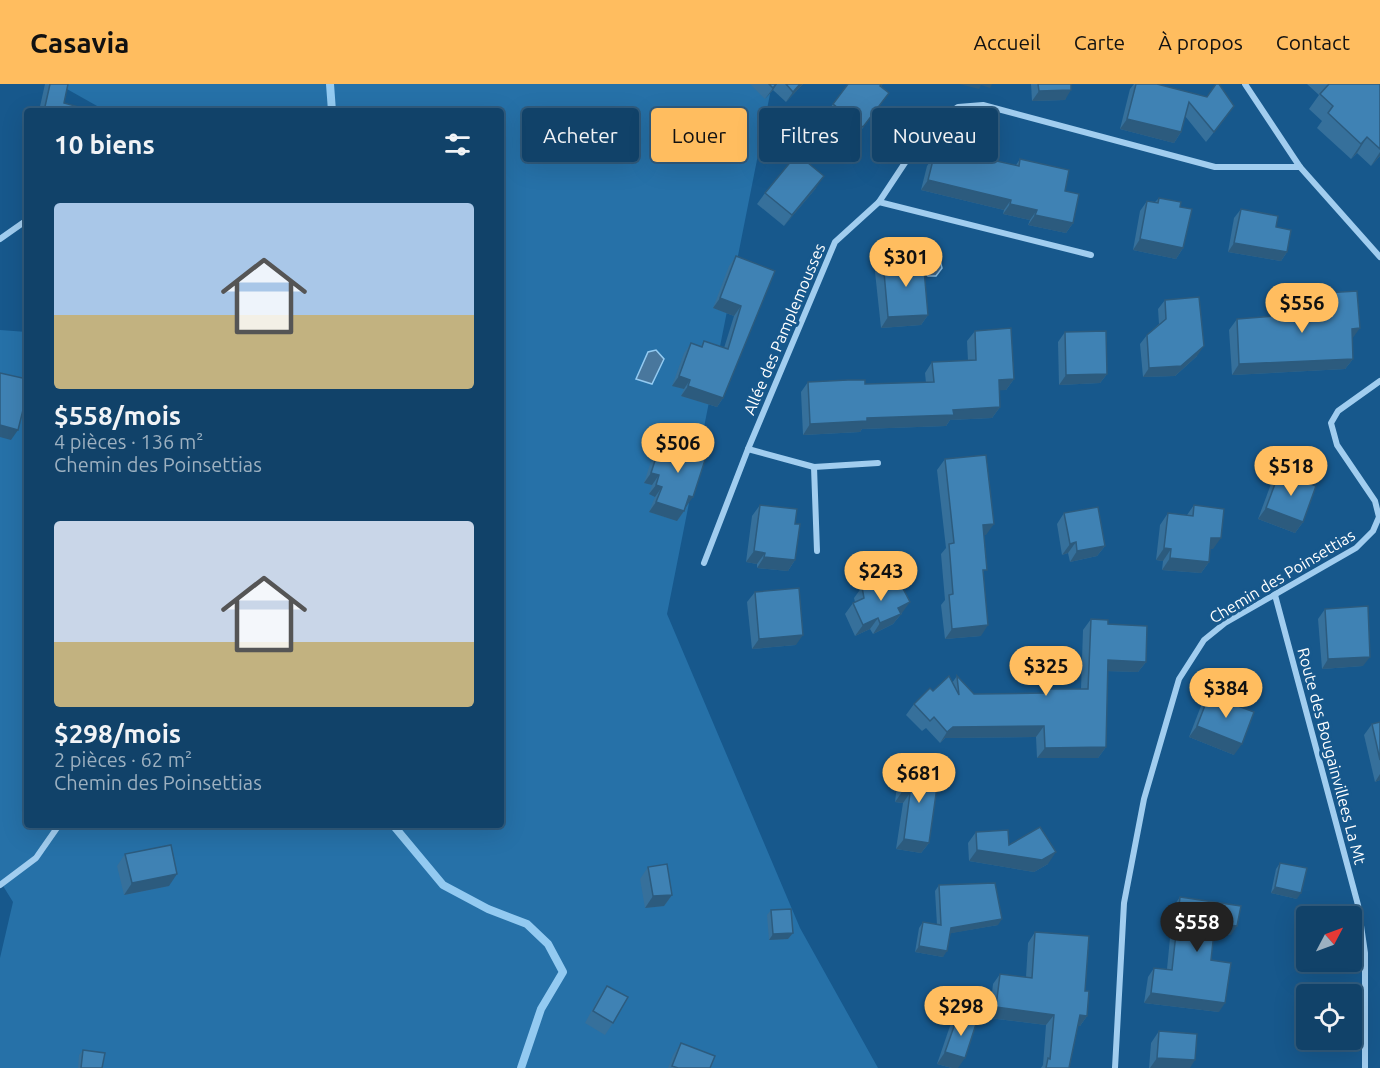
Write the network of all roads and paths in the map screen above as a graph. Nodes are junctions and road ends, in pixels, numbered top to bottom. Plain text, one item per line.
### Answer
1 (1245, 84) edge
2 (1300, 167) junction
3 (879, 202) junction
4 (24, 222) edge
5 (0, 239) edge
6 (1091, 255) dead end
7 (1380, 257) edge
8 (1380, 381) edge
9 (748, 449) junction
10 (878, 463) dead end
11 (814, 467) junction
12 (817, 551) dead end
13 (704, 563) dead end
14 (1275, 595) junction
15 (57, 828) edge
16 (0, 885) edge
17 (1115, 1068) edge
18 (1365, 1068) edge

1 - 2 street
2 - 3 street, Allée des Pamplemousses
2 - 7 street
3 - 6 street
3 - 9 street, Allée des Pamplemousses
4 - 5 street
8 - 14 street, Chemin des Poinsettias
9 - 11 street
9 - 13 street, Allée des Pamplemousses
10 - 11 street
11 - 12 street
14 - 17 street, Chemin des Poinsettias
14 - 18 street, Route des Bougainvillees La Mt
15 - 16 street

